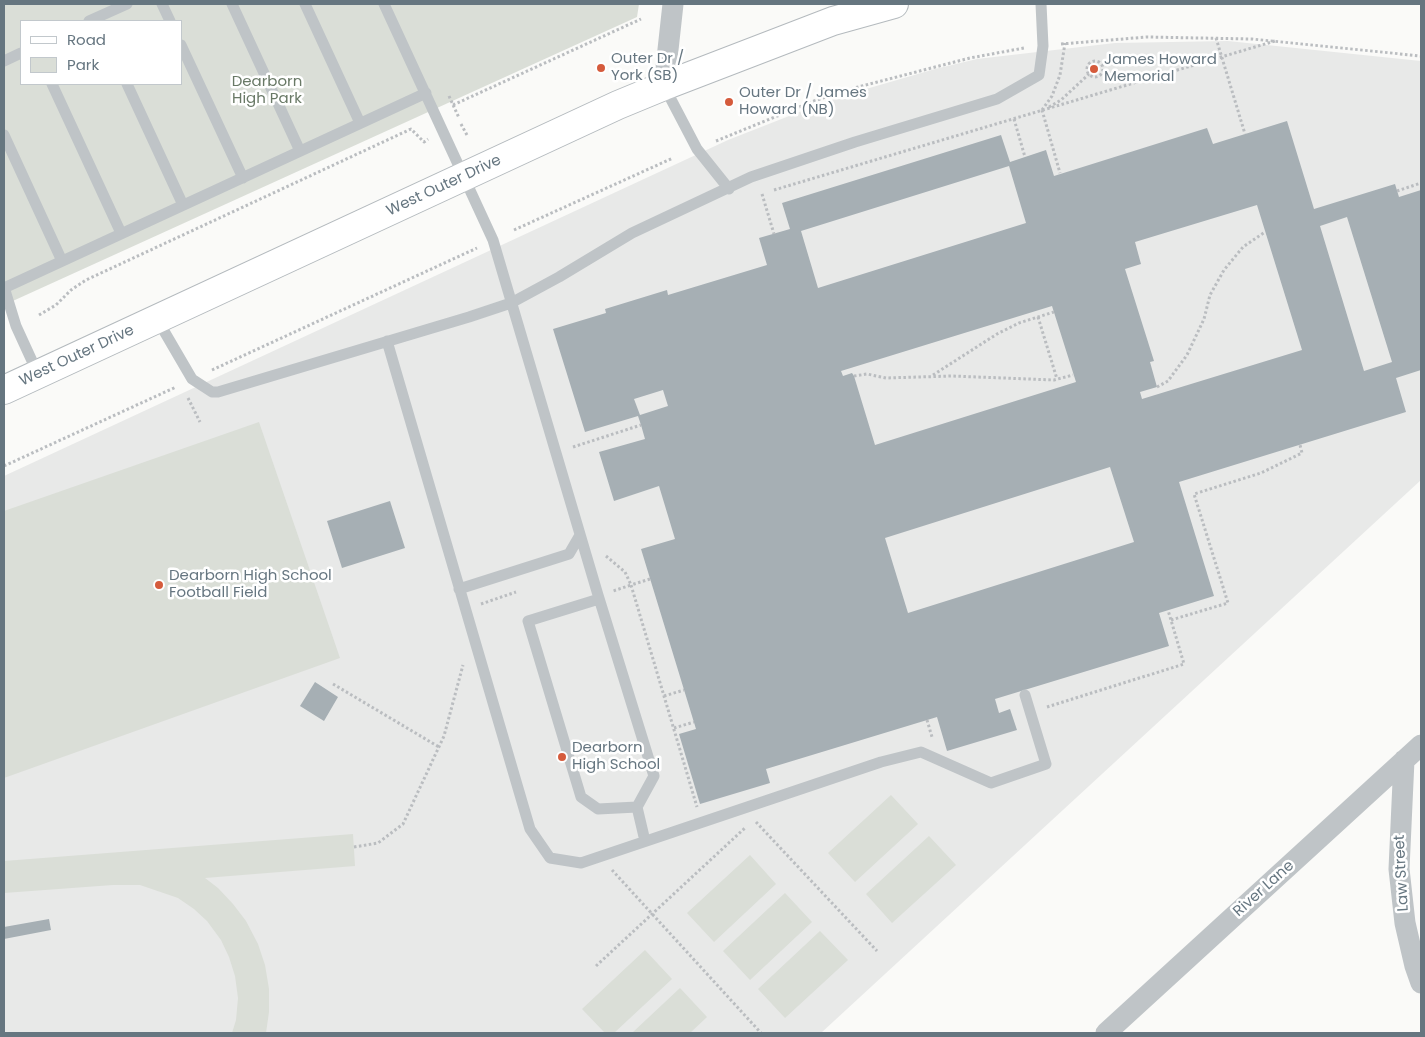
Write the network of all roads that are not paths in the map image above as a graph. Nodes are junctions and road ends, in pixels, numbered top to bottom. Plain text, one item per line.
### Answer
1 (127, 4) edge
2 (162, 4) edge
3 (232, 4) edge
4 (305, 4) edge
5 (384, 4) edge
6 (673, 4) edge
7 (894, 4) edge
8 (1041, 4) edge
9 (95, 20) edge
10 (170, 20) edge
11 (182, 47) edge
12 (20, 53) edge
13 (4, 61) edge
14 (52, 85) edge
15 (127, 85) edge
16 (664, 86) junction
17 (426, 93) junction
18 (360, 123) junction
19 (4, 135) edge
20 (300, 151) junction
21 (464, 176) junction
22 (242, 178) junction
23 (729, 189) junction
24 (183, 205) junction
25 (121, 234) junction
26 (62, 261) junction
27 (4, 287) edge
28 (511, 303) junction
29 (157, 319) junction
30 (387, 341) junction
31 (38, 374) junction
32 (4, 390) edge
33 (580, 535) junction
34 (459, 589) junction
35 (599, 599) junction
36 (1025, 695) dead end
37 (1421, 744) edge
38 (1404, 760) junction
39 (637, 807) junction
40 (645, 842) junction
41 (1421, 983) edge
42 (1106, 1033) edge

1 - 9 lane
2 - 10 lane
3 - 20 lane
4 - 18 lane
5 - 17 lane
6 - 16 street
7 - 16 main road, West Outer Drive
8 - 23 lane
11 - 22 lane
12 - 13 lane
14 - 25 lane
15 - 24 lane
16 - 21 main road, West Outer Drive
16 - 23 lane
17 - 18 lane
17 - 21 lane
18 - 20 lane
19 - 26 lane
20 - 22 lane
21 - 28 lane
21 - 29 main road, West Outer Drive
22 - 24 lane
23 - 28 lane
24 - 25 lane
25 - 26 lane
26 - 27 lane
27 - 31 lane
28 - 30 lane
28 - 33 lane
29 - 30 lane
29 - 31 main road, West Outer Drive
30 - 34 lane
31 - 32 main road, West Outer Drive
33 - 34 lane
33 - 35 lane
34 - 40 lane
35 - 39 lane
35 - 39 lane
36 - 40 lane
37 - 38 street, River Lane
38 - 41 street, Law Street
38 - 42 street, River Lane
39 - 40 lane

